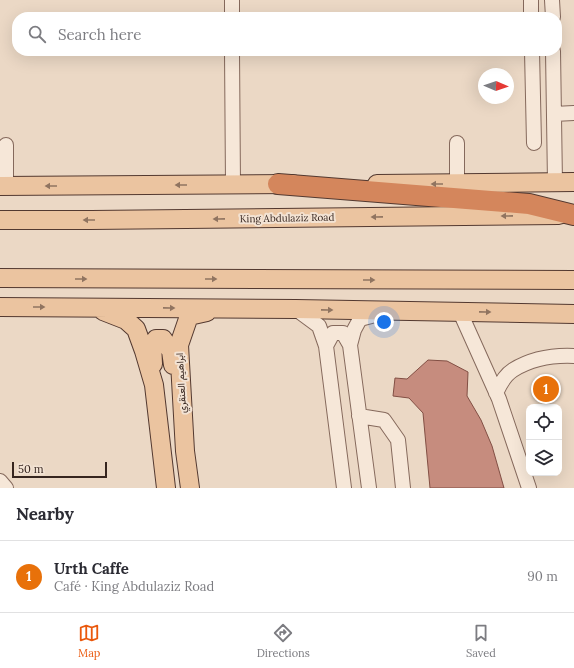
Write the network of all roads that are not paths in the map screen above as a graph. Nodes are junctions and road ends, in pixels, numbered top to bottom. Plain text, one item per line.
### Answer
1 (232, 0) edge
2 (531, 0) edge
3 (552, 0) edge
4 (232, 12) edge
5 (531, 12) edge
6 (553, 12) edge
7 (232, 56) edge
8 (532, 56) edge
9 (553, 56) edge
10 (574, 113) edge
11 (554, 114) junction
12 (457, 143) dead end
13 (534, 143) dead end
14 (6, 145) dead end
15 (574, 182) edge
16 (555, 183) junction
17 (278, 184) junction
18 (457, 184) junction
19 (233, 185) junction
20 (3, 186) edge
21 (574, 215) edge
22 (0, 220) edge
23 (0, 278) edge
24 (574, 280) edge
25 (0, 307) edge
26 (94, 307) junction
27 (225, 308) junction
28 (296, 309) junction
29 (387, 311) junction
30 (460, 312) junction
31 (574, 314) edge
32 (350, 345) junction
33 (326, 346) junction
34 (574, 356) edge
35 (154, 385) junction
36 (496, 392) junction
37 (359, 416) junction
38 (185, 451) junction
39 (0, 482) edge
40 (6, 488) edge
41 (166, 488) edge
42 (190, 488) edge
43 (344, 488) edge
44 (369, 488) edge
45 (403, 488) edge
46 (529, 488) edge

1 - 4 street
2 - 5 street
3 - 6 street
7 - 19 street
8 - 13 street
9 - 11 street
10 - 11 street
11 - 16 street
12 - 18 street
14 - 20 street
15 - 16 main road
16 - 18 main road
18 -> 17 main road
17 - 19 main road
17 - 21 highway
19 -> 20 main road
21 -> 22 main road, King Abdulaziz Road
23 -> 24 main road
25 -> 26 main road
26 -> 27 main road
26 - 35 main road
27 - 28 main road
27 - 38 main road, ابراهيم العنقري
28 -> 29 main road
28 - 33 street
29 - 30 main road
29 - 32 street
30 -> 31 main road
30 - 36 street
32 - 33 street
32 - 37 street
33 - 43 street
34 - 36 street
35 - 38 main road
35 - 41 main road
36 - 46 street
37 - 44 street
37 - 45 street
38 - 42 main road, ابراهيم العنقري
39 - 40 street

